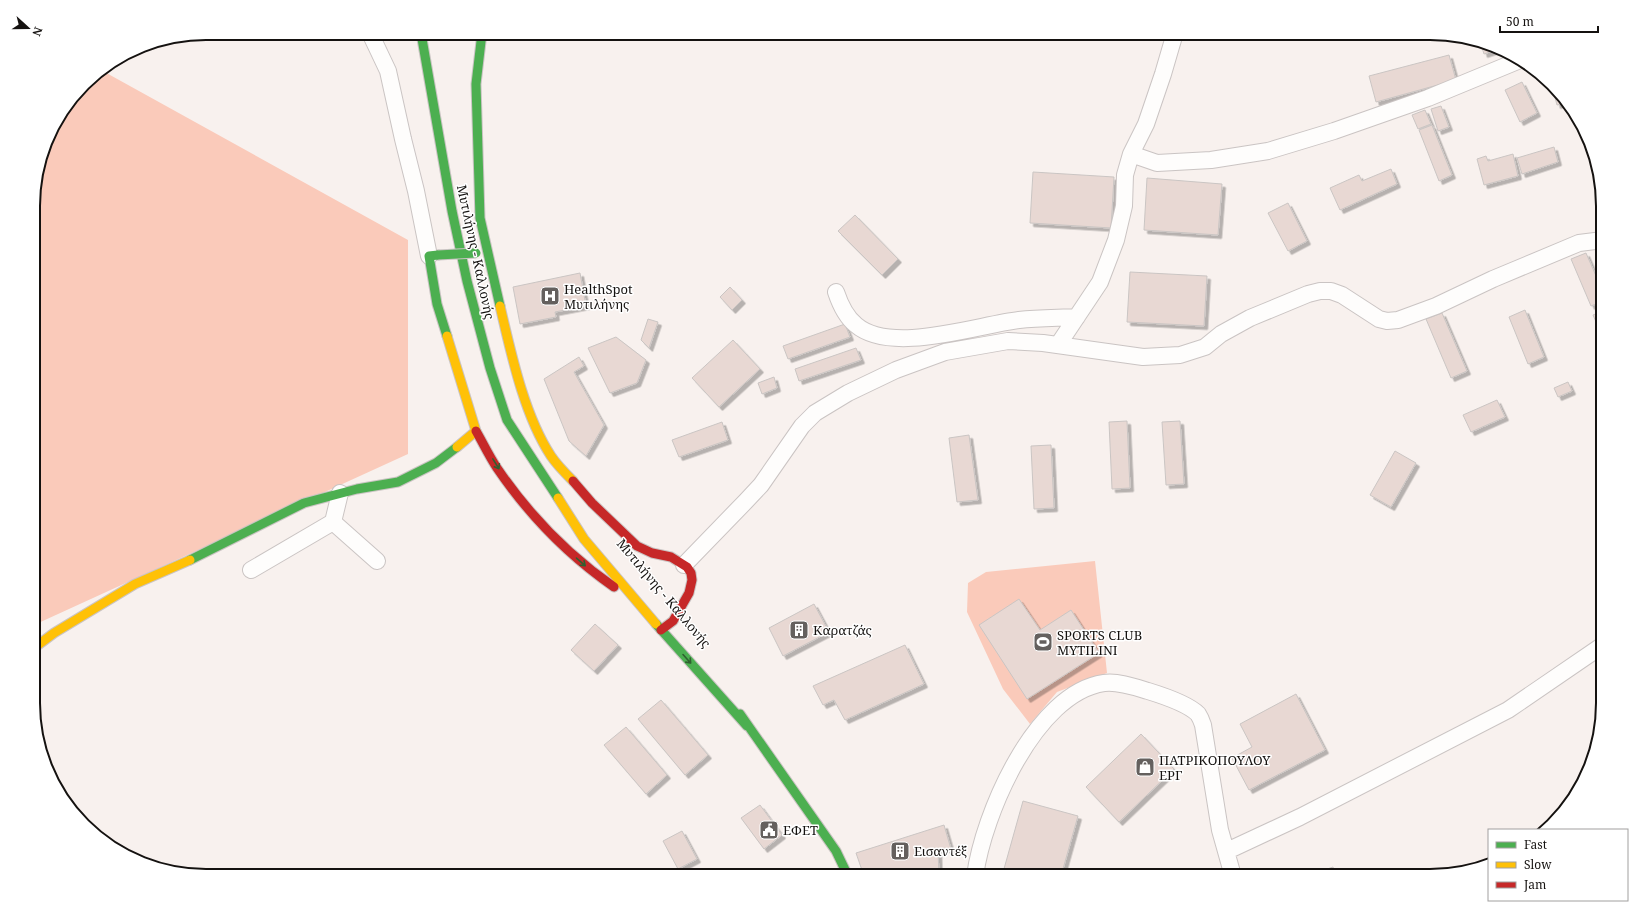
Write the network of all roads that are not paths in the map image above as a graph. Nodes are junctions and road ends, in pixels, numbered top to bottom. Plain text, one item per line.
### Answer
1 (373, 40) edge
2 (422, 40) edge
3 (481, 40) edge
4 (1173, 40) edge
5 (1514, 63) edge
6 (1131, 154) junction
7 (1596, 241) edge
8 (486, 251) junction
9 (434, 255) junction
10 (836, 292) dead end
11 (1077, 317) junction
12 (1058, 345) junction
13 (476, 430) junction
14 (550, 486) junction
15 (340, 493) junction
16 (581, 517) dead end
17 (333, 522) junction
18 (376, 561) dead end
19 (684, 565) junction
20 (251, 570) dead end
21 (686, 599) junction
22 (636, 600) junction
23 (662, 615) junction
24 (675, 624) junction
25 (661, 630) junction
26 (40, 644) edge
27 (1596, 649) edge
28 (709, 670) dead end
29 (747, 726) junction
30 (1227, 852) junction
31 (845, 869) edge
32 (976, 869) edge
33 (1231, 869) edge

1 - 9 street
2 - 14 street, Μυτιλήνης - Καλλονής
3 - 8 street
4 - 6 street
5 - 6 street
6 - 11 street
7 - 12 street
8 - 9 street, bridge
8 - 19 street
9 - 13 street
10 - 11 street
11 - 12 street
12 - 19 street
13 - 15 street
13 -> 22 street
14 - 16 street, Μυτιλήνης - Καλλονής
14 - 22 street, Μυτιλήνης - Καλλονής
15 - 17 street
15 - 26 street
17 - 18 street
17 - 20 street
19 - 21 street
21 - 23 street
21 - 24 street
22 - 23 street, Μυτιλήνης - Καλλονής
23 - 24 street, Μυτιλήνης - Καλλονής
23 - 25 street, Μυτιλήνης - Καλλονής
24 - 25 street
25 -> 29 street, Μυτιλήνης - Καλλονής
27 - 30 street
28 - 29 street, Μυτιλήνης - Καλλονής
29 - 31 street, Μυτιλήνης - Καλλονής
30 - 32 street
30 - 33 street

